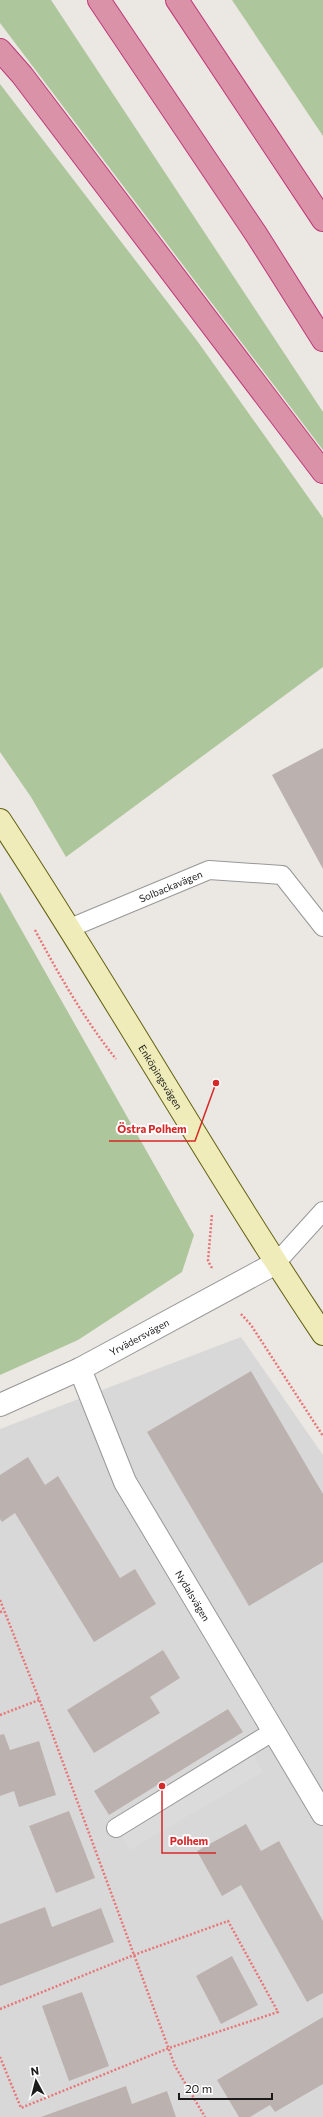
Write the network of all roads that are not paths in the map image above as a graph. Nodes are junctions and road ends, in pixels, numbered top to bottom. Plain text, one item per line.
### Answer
1 (99, 0) edge
2 (177, 0) edge
3 (0, 50) edge
4 (317, 207) edge
5 (323, 220) edge
6 (323, 340) edge
7 (323, 472) edge
8 (0, 820) edge
9 (323, 927) edge
10 (70, 928) junction
11 (323, 1211) edge
12 (276, 1263) junction
13 (323, 1334) edge
14 (80, 1370) junction
15 (0, 1405) edge
16 (274, 1731) junction
17 (323, 1814) edge
18 (116, 1828) dead end

1 - 6 highway
2 - 4 highway
3 - 7 highway
4 - 5 highway
8 - 10 street, Enköpingsvägen
9 - 10 lane, Solbackavägen
10 - 12 street, Enköpingsvägen
11 - 12 lane
12 - 13 street, Enköpingsvägen
12 - 14 street, Yrvädersvägen
14 - 15 street, Yrvädersvägen
14 - 16 street, Nydalsvägen
16 - 17 street, Nydalsvägen
16 - 18 lane

